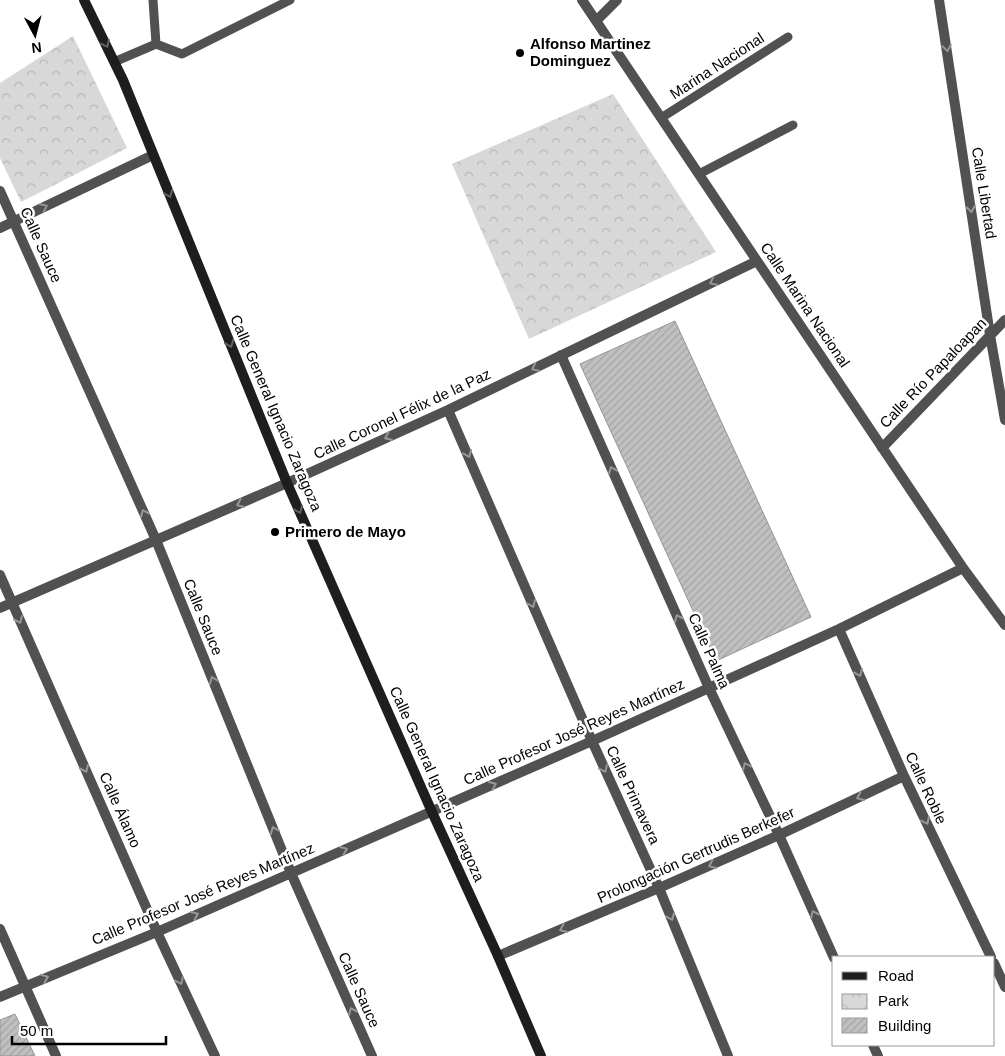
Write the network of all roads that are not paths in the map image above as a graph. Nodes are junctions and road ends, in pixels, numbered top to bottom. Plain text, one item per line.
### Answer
1 (84, 0) edge
2 (154, 0) edge
3 (290, 0) edge
4 (582, 0) edge
5 (617, 0) edge
6 (939, 0) edge
7 (596, 21) junction
8 (788, 37) dead end
9 (156, 44) junction
10 (114, 62) junction
11 (661, 118) junction
12 (793, 125) dead end
13 (153, 155) junction
14 (698, 174) junction
15 (0, 192) edge
16 (14, 221) junction
17 (0, 228) edge
18 (757, 261) junction
19 (1005, 320) edge
20 (990, 335) junction
21 (561, 355) junction
22 (448, 410) junction
23 (1005, 420) edge
24 (882, 448) junction
25 (287, 483) junction
26 (156, 540) junction
27 (963, 568) junction
28 (0, 576) edge
29 (11, 603) junction
30 (0, 608) edge
31 (1005, 625) edge
32 (839, 629) junction
33 (709, 688) junction
34 (592, 742) junction
35 (904, 776) junction
36 (432, 812) junction
37 (778, 835) junction
38 (291, 873) junction
39 (659, 888) junction
40 (0, 929) edge
41 (157, 932) junction
42 (498, 956) junction
43 (833, 956) edge
44 (991, 956) edge
45 (995, 965) edge
46 (25, 986) junction
47 (1005, 987) edge
48 (0, 997) edge
49 (56, 1056) edge
50 (215, 1056) edge
51 (372, 1056) edge
52 (541, 1056) edge
53 (728, 1056) edge

1 -> 10 main road, Calle General Ignacio Zaragoza
2 - 9 lane
3 - 9 lane
4 - 7 street, Calle Marina Nacional
5 - 7 street
6 -> 20 street, Calle Libertad
7 - 11 street, Calle Marina Nacional
8 - 11 lane, Marina Nacional
9 - 10 lane
10 - 13 main road, Calle General Ignacio Zaragoza
11 - 14 street, Calle Marina Nacional
12 - 14 lane
16 -> 13 street
13 -> 25 main road, Calle General Ignacio Zaragoza
14 - 18 street, Calle Marina Nacional
15 - 16 street, Calle Sauce
16 - 17 street
26 -> 16 street, Calle Sauce
18 -> 21 street, Calle Coronel Félix de la Paz
18 - 24 street, Calle Marina Nacional
19 - 20 street, Calle Río Papaloapan
20 - 23 street, Calle Libertad
20 - 24 street, Calle Río Papaloapan
21 -> 22 street, Calle Coronel Félix de la Paz
33 -> 21 street, Calle Palma
22 -> 25 street, Calle Coronel Félix de la Paz
22 -> 34 street, Calle Primavera
24 - 27 street, Calle Marina Nacional
25 -> 26 street, Calle Coronel Félix de la Paz
25 -> 36 main road, Calle General Ignacio Zaragoza
26 - 29 street, Calle Coronel Félix de la Paz
38 -> 26 street, Calle Sauce
27 - 31 street, Calle Marina Nacional
27 - 32 street, Calle Profesor José Reyes Martínez
28 - 29 street, Calle Álamo
29 - 30 street, Calle Coronel Félix de la Paz
29 -> 41 street, Calle Álamo
32 - 33 street, Calle Profesor José Reyes Martínez
32 -> 35 street, Calle Roble
33 - 34 street, Calle Profesor José Reyes Martínez
37 -> 33 street, Calle Palma
36 -> 34 street, Calle Profesor José Reyes Martínez
34 -> 39 street, Calle Primavera
35 -> 37 street, Prolongación Gertrudis Berkefer
35 -> 44 street, Calle Roble
38 -> 36 street, Calle Profesor José Reyes Martínez
36 - 42 main road, Calle General Ignacio Zaragoza
37 -> 39 street, Prolongación Gertrudis Berkefer
43 -> 37 street, Calle Palma
41 -> 38 street, Calle Profesor José Reyes Martínez
51 -> 38 street, Calle Sauce
39 -> 42 street, Prolongación Gertrudis Berkefer
39 -> 53 street, Calle Primavera
40 - 46 street
46 -> 41 street, Calle Profesor José Reyes Martínez
41 -> 50 street, Calle Álamo
42 - 52 main road, Calle General Ignacio Zaragoza
45 - 47 street
46 - 48 street, Calle Profesor José Reyes Martínez
46 - 49 street

